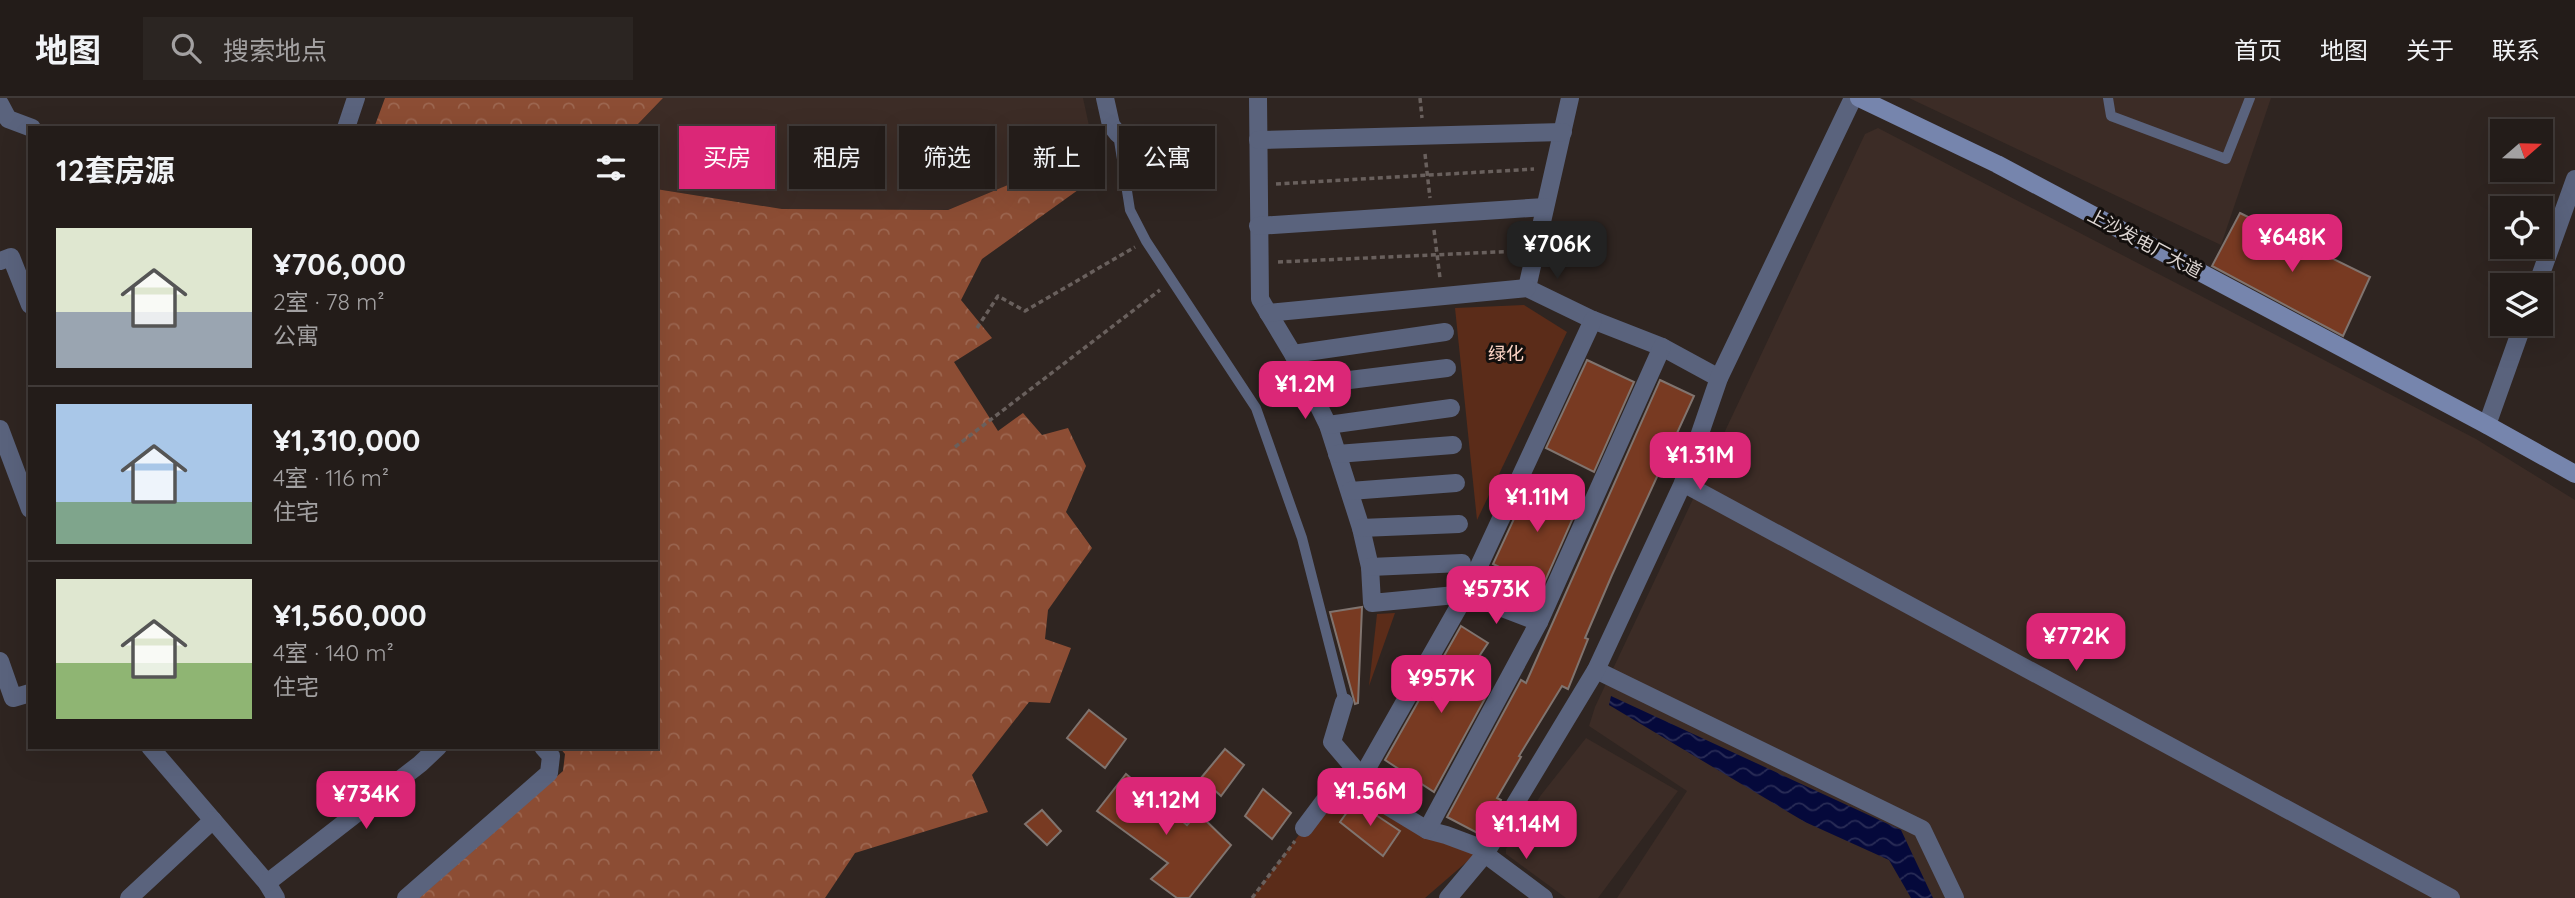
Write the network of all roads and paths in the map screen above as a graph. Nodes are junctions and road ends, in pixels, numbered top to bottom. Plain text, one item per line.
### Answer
1 (356, 98) edge
2 (1105, 98) edge
3 (1258, 98) edge
4 (1570, 98) edge
5 (1853, 98) edge
6 (1858, 98) edge
7 (2108, 98) edge
8 (2250, 98) edge
9 (0, 104) edge
10 (28, 126) edge
11 (346, 126) edge
12 (1563, 132) junction
13 (1118, 134) joint
14 (1258, 140) junction
15 (1554, 168) junction
16 (2575, 179) edge
17 (1258, 185) junction
18 (1545, 207) junction
19 (1258, 226) junction
20 (1146, 241) junction
21 (1536, 250) junction
22 (0, 261) edge
23 (1259, 262) junction
24 (2541, 273) edge
25 (1172, 280) junction
26 (1527, 288) junction
27 (28, 300) edge
28 (1268, 313) junction
29 (1593, 320) junction
30 (977, 328) dead end
31 (1445, 332) dead end
32 (2520, 336) edge
33 (1662, 347) junction
34 (1293, 354) junction
35 (1447, 368) dead end
36 (1719, 378) junction
37 (1309, 385) junction
38 (1451, 408) dead end
39 (1328, 425) junction
40 (2487, 425) junction
41 (0, 429) edge
42 (1453, 445) dead end
43 (955, 447) dead end
44 (1337, 454) junction
45 (2575, 474) edge
46 (1682, 483) junction
47 (1456, 484) dead end
48 (1350, 491) junction
49 (28, 504) edge
50 (1459, 524) dead end
51 (1361, 528) junction
52 (1462, 563) dead end
53 (1370, 566) junction
54 (1466, 594) junction
55 (1539, 622) junction
56 (0, 661) edge
57 (1596, 670) junction
58 (14, 698) edge
59 (1344, 702) joint
60 (152, 749) edge
61 (436, 749) edge
62 (544, 749) edge
63 (1362, 777) junction
64 (213, 820) junction
65 (1304, 828) joint
66 (1427, 830) junction
67 (1485, 854) junction
68 (271, 890) edge
69 (129, 898) edge
70 (406, 898) edge
71 (1252, 898) edge
72 (1448, 898) edge
73 (1544, 898) edge
74 (1955, 898) edge
75 (2451, 898) edge

1 - 11 street
2 - 13 street
3 - 14 street
4 - 12 street
5 - 36 street
6 - 40 main road, 上沙发电厂大道
7 - 8 lane
9 - 10 street
12 - 14 street
12 - 15 street
13 - 20 lane
14 - 17 street
15 - 17 path
15 - 18 street
16 - 24 street
17 - 19 street
18 - 19 street
18 - 21 street
19 - 23 street
20 - 25 lane
20 - 30 path
21 - 23 path
21 - 26 street
22 - 27 street
23 - 28 street
25 - 43 path
25 - 59 lane
26 - 28 street
26 - 29 street
28 - 34 street
29 - 33 street
29 - 54 street
31 - 34 street
32 - 40 street
33 - 36 street
33 - 55 street
34 - 37 street
35 - 37 street
36 - 46 street
37 - 39 street
38 - 39 street
39 - 44 street
40 - 45 main road, 上沙发电厂大道
41 - 49 street
42 - 44 street
44 - 48 street
46 - 57 street
46 - 75 street
47 - 48 street
48 - 51 street
50 - 51 street
51 - 53 street
52 - 53 street
53 - 54 street
54 - 55 street
54 - 63 street
55 - 66 street
56 - 58 street
57 - 67 street
57 - 74 street
59 - 63 street
60 - 64 street
61 - 68 street
62 - 70 street
63 - 65 street
63 - 66 street
64 - 68 street
64 - 69 street
65 - 71 path
66 - 67 street
67 - 72 street
67 - 73 street

